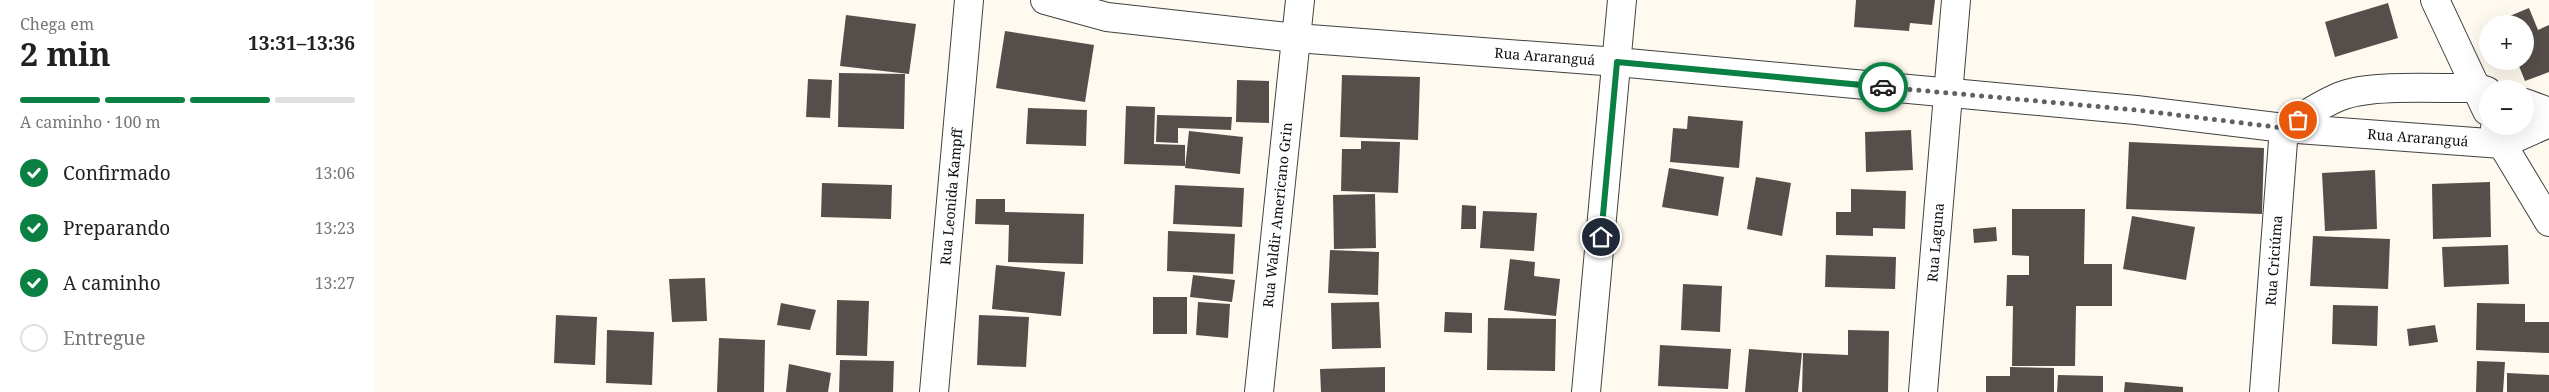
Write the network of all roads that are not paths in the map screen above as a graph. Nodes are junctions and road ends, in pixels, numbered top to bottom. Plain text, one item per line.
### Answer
1 (969, 0) edge
2 (1045, 0) edge
3 (1300, 0) edge
4 (1623, 0) edge
5 (1956, 0) edge
6 (2435, 0) edge
7 (1296, 38) junction
8 (1617, 62) junction
9 (2479, 87) edge
10 (1947, 94) junction
11 (2479, 97) edge
12 (2534, 106) edge
13 (2549, 112) edge
14 (2549, 123) edge
15 (2534, 127) edge
16 (2284, 128) junction
17 (2479, 134) edge
18 (2498, 135) edge
19 (2549, 222) edge
20 (934, 392) edge
21 (1259, 392) edge
22 (1586, 392) edge
23 (1923, 392) edge
24 (2264, 392) edge

1 - 20 street, Rua Leonida Kampff
2 - 7 street, Rua Araranguá
3 - 7 street, Rua Waldir Americano Grin
4 - 8 street
5 - 10 street, Rua Laguna
6 - 9 street
7 - 8 street, Rua Araranguá
7 - 21 street, Rua Waldir Americano Grin
8 - 10 street, Rua Araranguá
8 - 22 street
10 - 16 street, Rua Araranguá
10 - 23 street, Rua Laguna
11 - 16 street
12 - 13 street
14 - 15 street, Rua Araranguá
16 - 17 street, Rua Araranguá
16 - 24 street, Rua Criciúma
18 - 19 street

